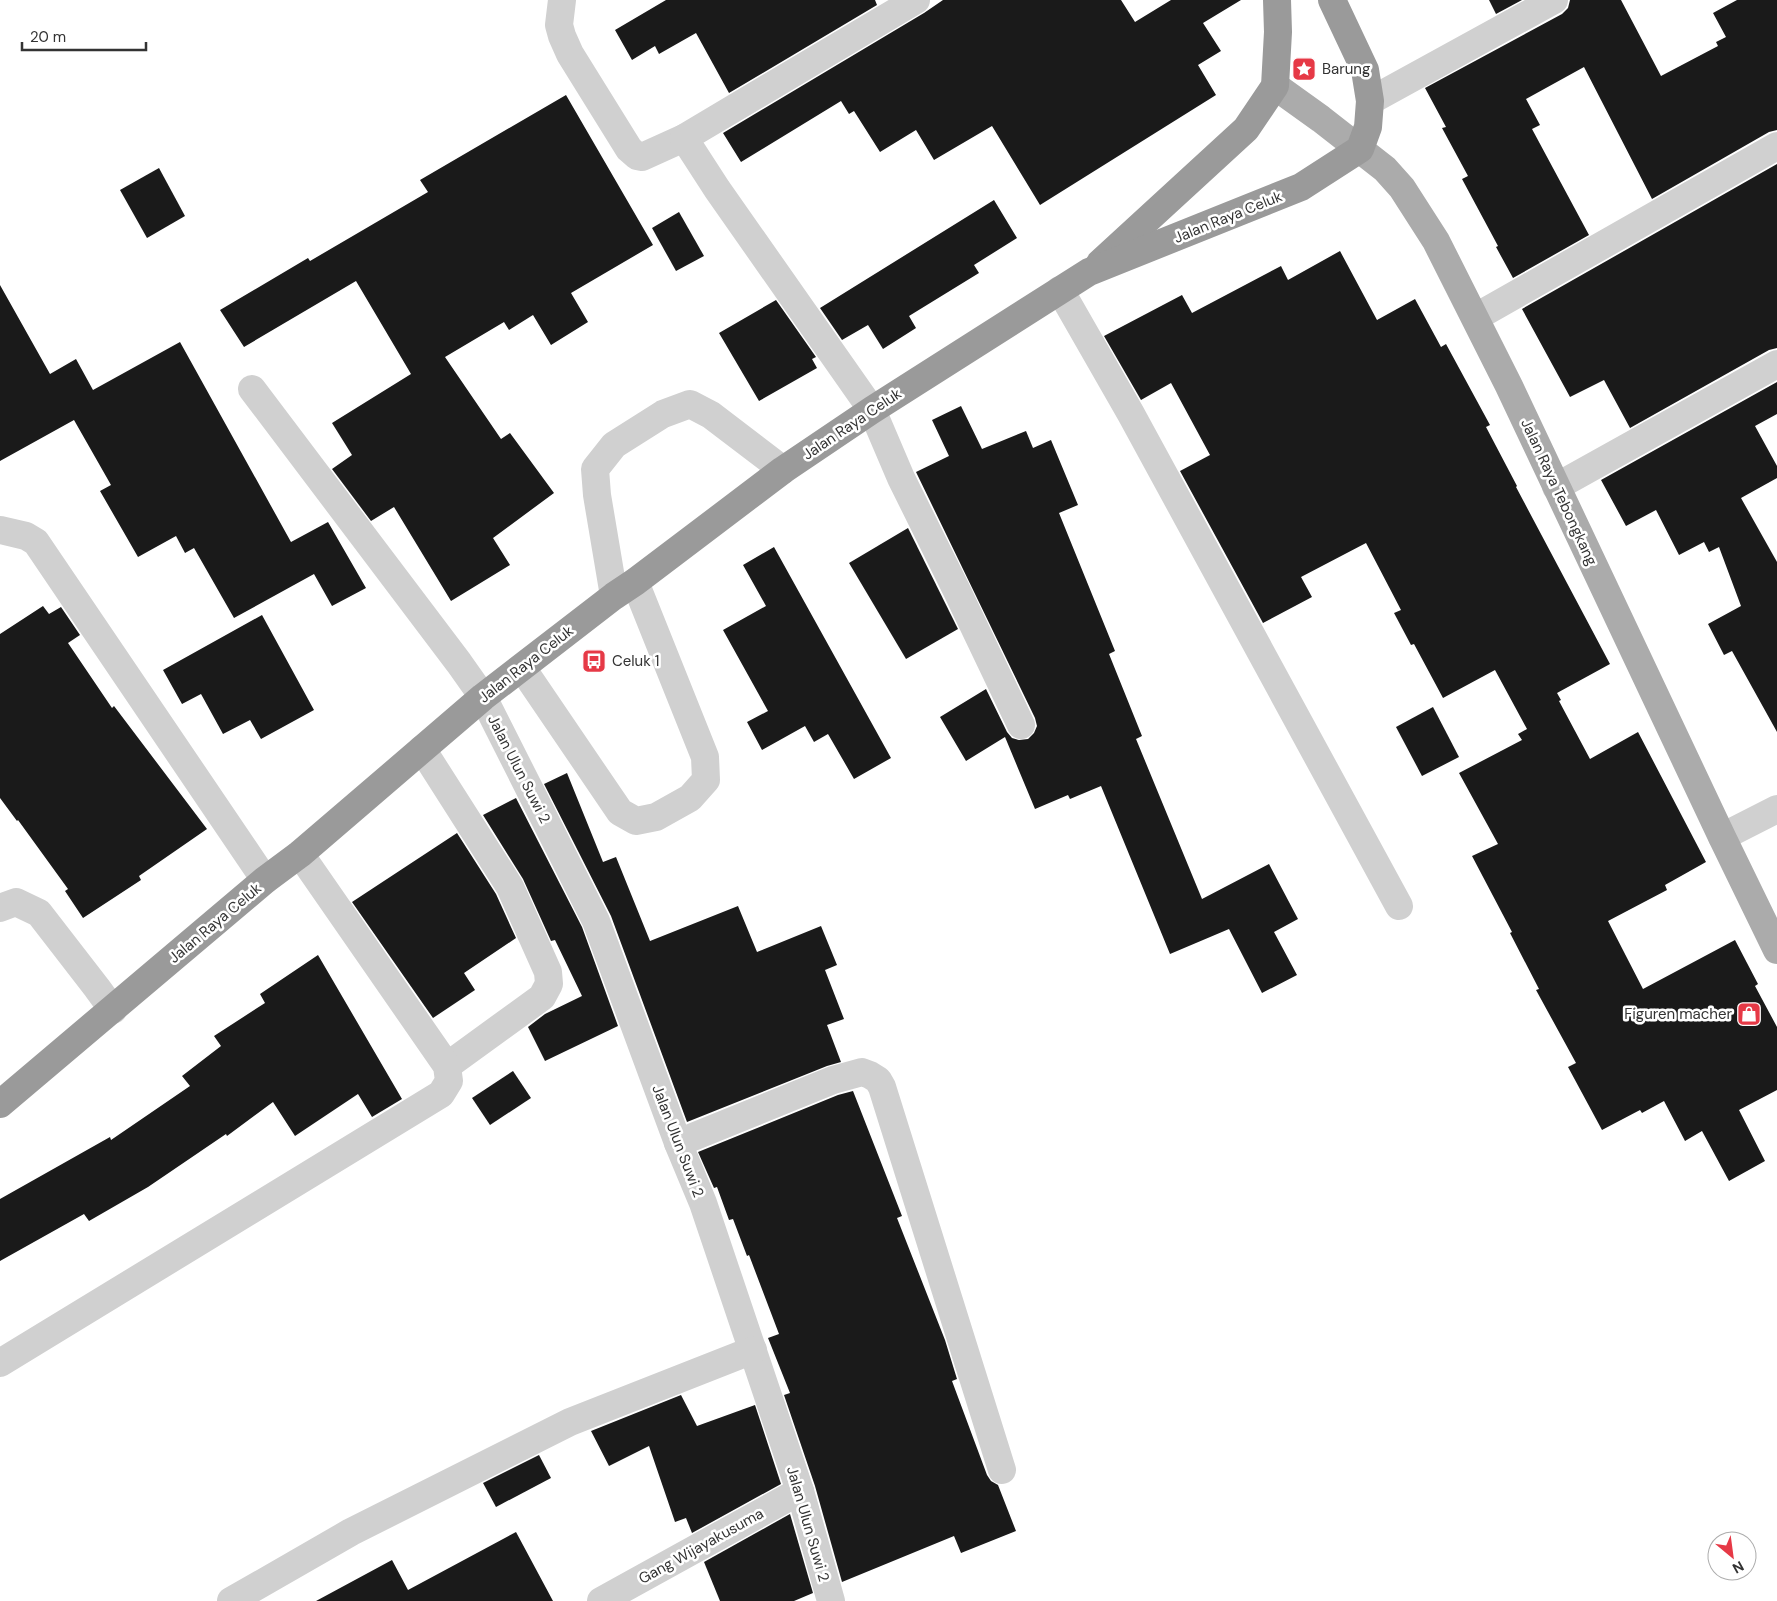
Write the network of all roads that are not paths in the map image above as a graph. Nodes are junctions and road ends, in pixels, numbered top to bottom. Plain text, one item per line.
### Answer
1 (562, 0) edge
2 (916, 0) edge
3 (1277, 0) edge
4 (1332, 0) edge
5 (1554, 0) edge
6 (1274, 86) junction
7 (1370, 101) junction
8 (684, 138) junction
9 (1777, 146) edge
10 (1360, 149) junction
11 (1090, 272) junction
12 (1060, 290) junction
13 (1476, 317) junction
14 (1777, 364) edge
15 (252, 389) dead end
16 (872, 410) junction
17 (783, 470) junction
18 (1556, 487) junction
19 (0, 530) edge
20 (624, 589) junction
21 (522, 668) junction
22 (482, 697) junction
23 (1021, 725) dead end
24 (422, 749) junction
25 (1777, 809) edge
26 (1722, 837) junction
27 (300, 854) junction
28 (265, 880) junction
29 (1399, 906) dead end
30 (0, 908) edge
31 (1777, 950) edge
32 (113, 1010) junction
33 (447, 1066) junction
34 (0, 1104) edge
35 (678, 1143) junction
36 (752, 1350) junction
37 (0, 1364) edge
38 (1002, 1470) dead end
39 (800, 1491) junction
40 (231, 1601) edge
41 (601, 1601) edge
42 (831, 1601) edge

1 - 8 street
2 - 8 street
3 - 6 highway
4 - 7 highway
5 - 7 street
6 - 10 main road, Jalan Raya Tebongkang
6 - 11 highway, Jalan Raya Celuk
7 - 10 highway
8 - 16 street
9 - 13 street
10 - 11 highway, Jalan Raya Celuk
10 - 13 main road, Jalan Raya Tebongkang
11 - 12 highway, Jalan Raya Celuk
12 - 16 highway, Jalan Raya Celuk
12 - 29 street
13 - 18 main road, Jalan Raya Tebongkang
14 - 18 street
15 - 22 street, Jalan Ulun Suwi 2
16 - 17 highway, Jalan Raya Celuk
16 - 23 street
17 - 20 highway, Jalan Raya Celuk
17 - 20 street
18 - 26 main road, Jalan Raya Tebongkang
19 - 28 street
20 - 21 highway, Jalan Raya Celuk
20 - 21 street
21 - 22 highway, Jalan Raya Celuk
22 - 24 highway, Jalan Raya Celuk
22 - 35 street, Jalan Ulun Suwi 2
24 - 27 highway, Jalan Raya Celuk
24 - 33 street
25 - 26 street
26 - 31 main road, Jalan Raya Tebongkang
27 - 28 highway, Jalan Raya Celuk
27 - 33 street
28 - 32 highway, Jalan Raya Celuk
30 - 32 street
32 - 34 highway, Jalan Raya Celuk
33 - 37 street
35 - 36 street, Jalan Ulun Suwi 2
35 - 38 street
36 - 39 street, Jalan Ulun Suwi 2
36 - 40 street
39 - 41 street, Gang Wijayakusuma
39 - 42 street, Jalan Ulun Suwi 2

